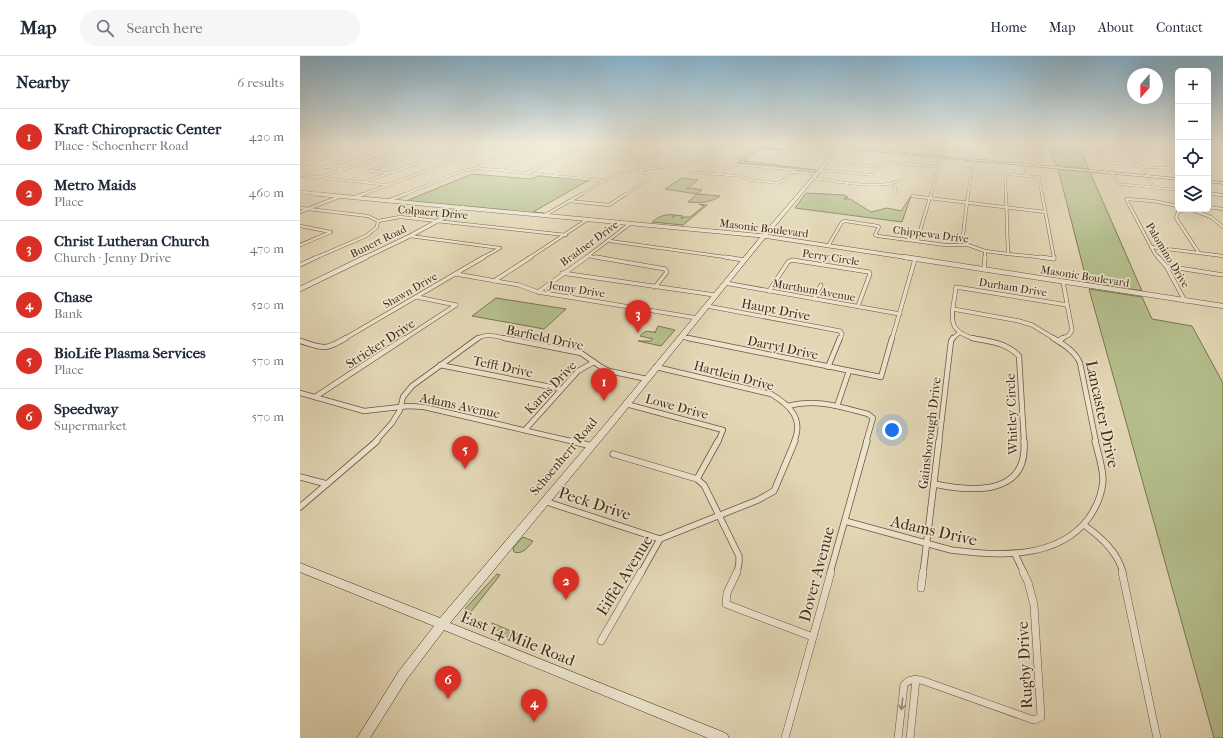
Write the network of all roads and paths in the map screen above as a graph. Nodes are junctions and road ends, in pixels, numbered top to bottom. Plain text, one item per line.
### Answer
1 (305, 176) edge
2 (324, 176) edge
3 (383, 176) edge
4 (412, 176) edge
5 (450, 176) edge
6 (552, 176) edge
7 (582, 176) edge
8 (614, 176) edge
9 (650, 176) edge
10 (742, 176) edge
11 (790, 176) edge
12 (815, 176) joint
13 (903, 176) edge
14 (936, 176) edge
15 (971, 176) edge
16 (1006, 176) edge
17 (1031, 176) edge
18 (1113, 176) edge
19 (1135, 176) edge
20 (317, 178) junction
21 (578, 178) junction
22 (1149, 178) junction
23 (1175, 179) edge
24 (604, 181) junction
25 (364, 182) junction
26 (1211, 182) edge
27 (888, 183) junction
28 (1223, 183) edge
29 (388, 185) junction
30 (1154, 188) junction
31 (1175, 190) edge
32 (300, 192) edge
33 (896, 193) dead end
34 (1211, 193) edge
35 (1223, 194) edge
36 (341, 196) junction
37 (912, 196) dead end
38 (355, 197) junction
39 (930, 198) junction
40 (390, 200) junction
41 (568, 201) junction
42 (967, 202) junction
43 (1175, 206) edge
44 (463, 207) junction
45 (1006, 207) junction
46 (1211, 207) edge
47 (300, 208) edge
48 (309, 209) junction
49 (1223, 209) edge
50 (300, 212) edge
51 (1045, 212) junction
52 (1179, 212) edge
53 (1198, 212) edge
54 (545, 215) junction
55 (588, 219) junction
56 (378, 221) junction
57 (439, 221) junction
58 (631, 223) junction
59 (300, 226) edge
60 (1223, 227) edge
61 (566, 235) junction
62 (410, 236) junction
63 (764, 236) junction
64 (610, 241) junction
65 (917, 241) junction
66 (300, 245) edge
67 (968, 245) junction
68 (828, 246) junction
69 (1151, 247) junction
70 (985, 252) junction
71 (1008, 254) junction
72 (1199, 254) junction
73 (588, 256) junction
74 (1223, 256) edge
75 (914, 259) junction
76 (744, 260) junction
77 (300, 265) edge
78 (1166, 266) junction
79 (984, 270) junction
80 (562, 273) junction
81 (456, 274) junction
82 (1223, 275) edge
83 (494, 282) junction
84 (1063, 282) junction
85 (725, 283) junction
86 (821, 285) dead end
87 (655, 287) junction
88 (300, 289) edge
89 (769, 291) junction
90 (538, 292) junction
91 (715, 295) junction
92 (417, 297) junction
93 (814, 299) junction
94 (1185, 301) junction
95 (1068, 305) junction
96 (707, 306) junction
97 (858, 306) junction
98 (1223, 306) edge
99 (953, 309) junction
100 (900, 314) junction
101 (697, 318) junction
102 (959, 333) junction
103 (682, 337) junction
104 (1058, 340) junction
105 (300, 341) edge
106 (594, 362) junction
107 (440, 364) junction
108 (656, 367) junction
109 (828, 367) junction
110 (849, 371) junction
111 (647, 379) junction
112 (561, 389) junction
113 (300, 392) edge
114 (315, 397) junction
115 (626, 404) junction
116 (788, 406) junction
117 (837, 406) junction
118 (400, 407) junction
119 (525, 430) junction
120 (592, 446) junction
121 (613, 454) dead end
122 (300, 477) edge
123 (697, 479) junction
124 (327, 484) junction
125 (934, 484) junction
126 (544, 502) junction
127 (300, 507) edge
128 (719, 515) junction
129 (845, 521) junction
130 (1084, 525) junction
131 (660, 539) junction
132 (926, 544) junction
133 (1014, 554) junction
134 (300, 567) edge
135 (921, 588) dead end
136 (442, 624) junction
137 (813, 637) junction
138 (600, 641) dead end
139 (916, 679) junction
140 (363, 738) edge
141 (723, 738) edge
142 (785, 738) edge
143 (898, 738) edge
144 (910, 738) edge
145 (1157, 738) edge

1 - 20 street
2 - 20 street
3 - 25 street
4 - 29 street
5 - 40 street
6 - 21 street
7 - 21 street
8 - 24 street
9 - 41 street
10 - 11 street
12 - 27 street
12 - 63 main road, Schoenherr Road
13 - 27 street
14 - 39 street
15 - 42 street
16 - 45 street
17 - 51 street
18 - 30 street
19 - 22 main road
20 - 25 street
21 - 24 street
22 - 23 main road
22 - 30 street
24 - 41 street
25 - 29 street
26 - 28 main road
27 - 33 street
29 - 38 street
30 - 31 street
32 - 36 street, Masonic Boulevard
34 - 35 street
36 - 38 street, Masonic Boulevard
36 - 48 street
37 - 39 street
38 - 40 street, Masonic Boulevard
39 - 42 street
39 - 65 street
40 - 44 street, Masonic Boulevard
41 - 54 street
42 - 45 street
42 - 67 street
43 - 69 street, Palomino Drive
44 - 54 street, Masonic Boulevard
44 - 57 street, Bunert Road
45 - 51 street
45 - 71 street
46 - 49 street
47 - 48 street, Colpaert Drive
48 - 50 street
48 - 56 street, Colpaert Drive
51 - 71 street, Chippewa Drive
52 - 72 street
53 - 60 street
54 - 55 street, Masonic Boulevard
55 - 58 street, Masonic Boulevard
55 - 61 street
56 - 57 street, Colpaert Drive
56 - 77 street
57 - 61 street, Colpaert Drive
57 - 62 street, Bunert Road
58 - 63 street, Masonic Boulevard
58 - 64 street, Bradner Drive
59 - 66 street
61 - 83 street
62 - 81 street, Shawn Drive
62 - 88 street, Bunert Road
63 - 68 street, Masonic Boulevard
63 - 76 main road, Schoenherr Road
64 - 73 street, Bradner Drive
64 - 76 street
65 - 67 street, Chippewa Drive
65 - 68 street, Chippewa Drive
67 - 70 street, Chippewa Drive
68 - 75 street, Masonic Boulevard
69 - 72 street
69 - 78 street, Palomino Drive
70 - 71 street, Chippewa Drive
70 - 79 street
72 - 74 street
73 - 80 street, Bradner Drive
73 - 87 street
75 - 79 street, Masonic Boulevard
75 - 100 street
76 - 85 main road, Schoenherr Road
78 - 82 street
78 - 94 street, Palomino Drive
79 - 84 street, Masonic Boulevard
80 - 87 street
80 - 90 street, Bradner Drive
81 - 83 street, Jenny Drive
81 - 92 street, Shawn Drive
83 - 90 street, Jenny Drive
84 - 94 street, Masonic Boulevard
84 - 95 street
85 - 89 street, Murthum Avenue
85 - 91 main road, Schoenherr Road
86 - 93 street
87 - 91 street
89 - 93 street, Murthum Avenue
89 - 97 street, Perry Circle
90 - 101 street, Jenny Drive
91 - 96 main road, Schoenherr Road
92 - 105 street, Shawn Drive
92 - 114 street, Stricker Drive
93 - 97 street, Murthum Avenue
94 - 98 street, Masonic Boulevard
95 - 99 street, Durham Drive
95 - 104 street
96 - 101 main road, Schoenherr Road
96 - 109 street, Haupt Drive
97 - 100 street, Murthum Avenue
99 - 102 street
99 - 104 street, Lancaster Drive
100 - 110 street, Darryl Drive
101 - 103 main road, Schoenherr Road
102 - 125 street, Gainsborough Drive
102 - 125 street, Whitley Circle
103 - 108 main road, Schoenherr Road
103 - 109 street, Darryl Drive
104 - 130 street, Lancaster Drive
106 - 107 street, Barfield Drive
106 - 111 street, Barfield Drive
106 - 112 street, Karns Drive
107 - 112 street, Tefft Drive
107 - 118 street
108 - 111 main road, Schoenherr Road
108 - 116 street, Hartlein Drive
109 - 110 street, Darryl Drive
110 - 117 street
111 - 115 main road, Schoenherr Road
112 - 119 street, Karns Drive
113 - 114 street, Adams Avenue
114 - 118 street, Adams Avenue
115 - 120 main road, Schoenherr Road
115 - 123 street, Lowe Drive
116 - 117 street
116 - 128 street, Eiffel Avenue
117 - 129 street, Dover Avenue
118 - 119 street, Adams Avenue
118 - 124 street
119 - 120 street, Adams Avenue
120 - 126 main road, Schoenherr Road
121 - 123 street
122 - 124 street
123 - 128 street
124 - 127 street
125 - 132 street, Gainsborough Drive
126 - 131 street, Peck Drive
126 - 136 main road, Schoenherr Road
128 - 131 street, Eiffel Avenue
128 - 137 street
129 - 132 street, Adams Drive
129 - 137 street, Dover Avenue
130 - 133 street, Adams Drive
130 - 145 street
131 - 138 street, Eiffel Avenue
132 - 133 street, Adams Drive
132 - 135 street, Gainsborough Drive
133 - 139 street, Rugby Drive
134 - 136 main road, East 14 Mile Road
136 - 140 main road, Schoenherr Road
136 - 141 main road, East 14 Mile Road
137 - 142 street, Dover Avenue
139 -> 143 street
139 - 144 street

